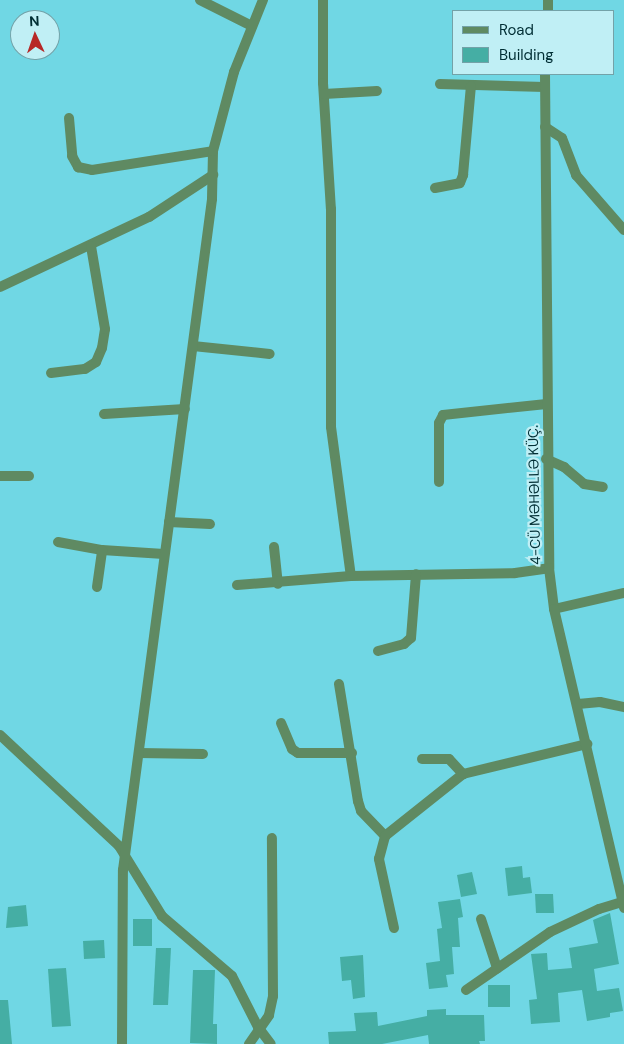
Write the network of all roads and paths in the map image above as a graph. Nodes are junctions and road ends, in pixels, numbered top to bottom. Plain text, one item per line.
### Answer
1 (200, 0) edge
2 (262, 0) edge
3 (323, 0) edge
4 (252, 26) junction
5 (545, 75) edge
6 (440, 84) dead end
7 (471, 86) junction
8 (545, 87) junction
9 (377, 91) dead end
10 (324, 94) junction
11 (69, 118) dead end
12 (545, 127) junction
13 (213, 151) junction
14 (213, 175) junction
15 (435, 188) dead end
16 (624, 230) edge
17 (91, 246) junction
18 (0, 287) edge
19 (193, 346) junction
20 (270, 354) dead end
21 (51, 373) dead end
22 (546, 404) junction
23 (185, 409) junction
24 (104, 414) dead end
25 (546, 459) junction
26 (0, 476) edge
27 (29, 476) dead end
28 (440, 482) dead end
29 (603, 487) dead end
30 (169, 522) junction
31 (210, 524) dead end
32 (58, 542) dead end
33 (274, 547) dead end
34 (102, 550) junction
35 (164, 554) junction
36 (549, 568) junction
37 (416, 574) junction
38 (351, 576) junction
39 (278, 584) junction
40 (237, 585) dead end
41 (97, 587) dead end
42 (624, 593) edge
43 (554, 609) junction
44 (378, 650) dead end
45 (339, 684) dead end
46 (578, 704) junction
47 (624, 707) edge
48 (281, 723) dead end
49 (0, 735) edge
50 (587, 744) junction
51 (138, 753) junction
52 (202, 754) dead end
53 (352, 754) junction
54 (422, 759) dead end
55 (463, 774) junction
56 (386, 836) junction
57 (272, 838) dead end
58 (125, 854) junction
59 (621, 877) edge
60 (623, 905) edge
61 (481, 919) dead end
62 (394, 928) dead end
63 (497, 968) junction
64 (466, 990) dead end
65 (258, 1027) junction
66 (122, 1044) edge
67 (249, 1044) edge
68 (271, 1044) edge

1 - 4 street
2 - 4 street
3 - 10 street
4 - 13 street
5 - 8 street, 4-CÜ MƏHƏLLƏ KÜÇ.
6 - 7 street
7 - 8 street
7 - 15 street
8 - 12 street, 4-CÜ MƏHƏLLƏ KÜÇ.
9 - 10 street
10 - 38 street
11 - 13 street
12 - 16 street
12 - 22 street, 4-CÜ MƏHƏLLƏ KÜÇ.
13 - 14 street
14 - 17 street
14 - 19 street
17 - 18 street
17 - 21 street
19 - 20 street
19 - 23 street
22 - 25 street, 4-CÜ MƏHƏLLƏ KÜÇ.
22 - 28 street
23 - 24 street
23 - 30 street
25 - 29 street
25 - 36 street, 4-CÜ MƏHƏLLƏ KÜÇ.
26 - 27 street
30 - 31 street
30 - 35 street
32 - 34 street
33 - 39 street
34 - 35 street
34 - 41 street
35 - 51 street
36 - 37 street
36 - 43 street, 4-CÜ MƏHƏLLƏ KÜÇ.
37 - 38 street
37 - 44 street
38 - 39 street
39 - 40 street
42 - 43 street
43 - 46 street, 4-CÜ MƏHƏLLƏ KÜÇ.
45 - 53 street
46 - 47 street
46 - 50 street, 4-CÜ MƏHƏLLƏ KÜÇ.
48 - 53 street
49 - 58 street
50 - 55 street
50 - 59 street, 4-CÜ MƏHƏLLƏ KÜÇ.
51 - 52 street
51 - 58 street
53 - 56 street
54 - 55 street
55 - 56 street
56 - 62 street
57 - 65 street
58 - 65 street
58 - 66 street
59 - 60 street, 4-CÜ MƏHƏLLƏ KÜÇ.
60 - 63 street
61 - 63 street
63 - 64 street
65 - 67 street
65 - 68 street

